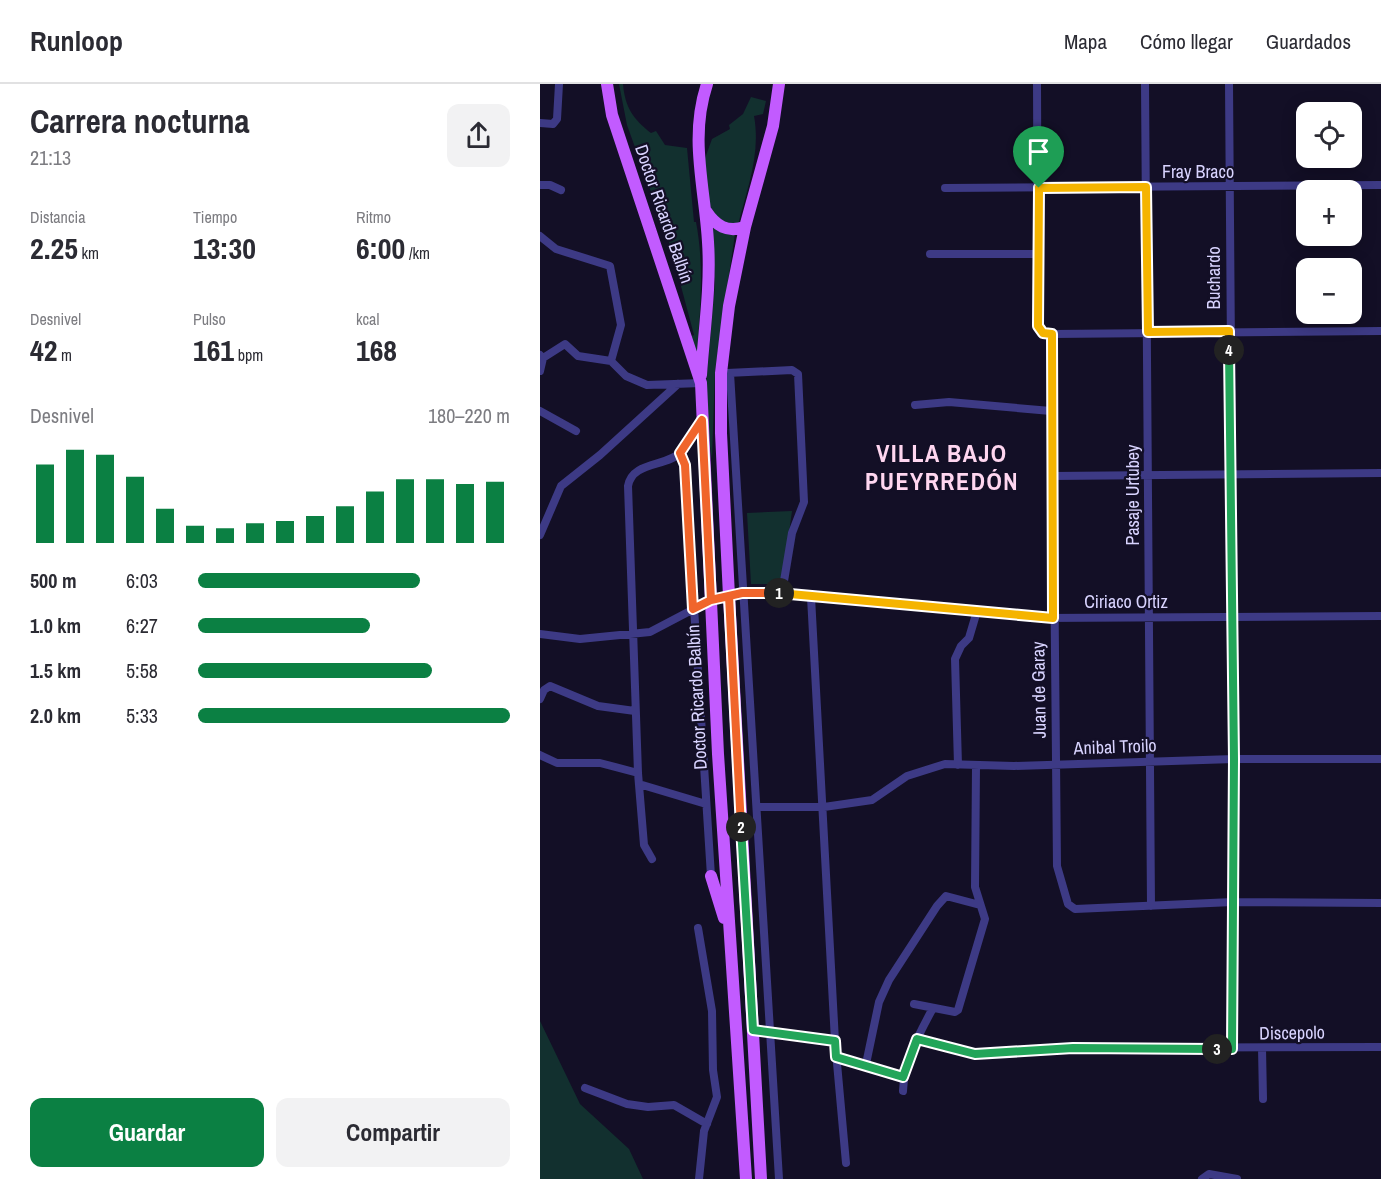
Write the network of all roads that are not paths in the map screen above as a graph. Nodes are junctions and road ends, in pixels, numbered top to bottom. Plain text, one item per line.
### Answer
1 (559, 84) edge
2 (607, 84) edge
3 (707, 84) edge
4 (779, 84) edge
5 (1037, 84) edge
6 (1145, 84) edge
7 (1229, 84) edge
8 (540, 123) edge
9 (540, 185) edge
10 (1381, 185) edge
11 (1146, 187) junction
12 (1230, 187) junction
13 (945, 188) dead end
14 (1039, 188) junction
15 (561, 190) dead end
16 (705, 210) junction
17 (745, 227) junction
18 (540, 236) edge
19 (930, 254) dead end
20 (1038, 254) junction
21 (1229, 331) junction
22 (1381, 331) edge
23 (1148, 332) junction
24 (1052, 334) junction
25 (542, 357) edge
26 (611, 361) junction
27 (540, 371) edge
28 (725, 373) junction
29 (701, 383) junction
30 (678, 384) junction
31 (915, 405) dead end
32 (540, 411) edge
33 (1051, 411) junction
34 (702, 420) junction
35 (576, 430) dead end
36 (680, 453) junction
37 (1381, 473) edge
38 (1231, 474) junction
39 (1148, 475) junction
40 (1052, 476) junction
41 (540, 535) edge
42 (742, 593) junction
43 (782, 593) junction
44 (729, 596) junction
45 (811, 597) junction
46 (711, 600) junction
47 (693, 609) junction
48 (977, 612) junction
49 (1381, 616) edge
50 (1148, 617) junction
51 (1232, 617) junction
52 (1053, 618) junction
53 (540, 634) edge
54 (634, 634) junction
55 (540, 699) edge
56 (636, 711) junction
57 (540, 755) edge
58 (1234, 759) junction
59 (1381, 759) edge
60 (1151, 761) junction
61 (1055, 764) junction
62 (958, 765) junction
63 (976, 766) junction
64 (638, 773) junction
65 (639, 784) junction
66 (706, 804) junction
67 (757, 807) junction
68 (824, 807) junction
69 (652, 858) dead end
70 (711, 876) joint
71 (1233, 902) junction
72 (1381, 903) edge
73 (980, 905) junction
74 (1151, 906) junction
75 (698, 928) dead end
76 (730, 938) junction
77 (914, 1004) dead end
78 (933, 1008) junction
79 (753, 1030) junction
80 (770, 1030) junction
81 (917, 1039) junction
82 (835, 1041) junction
83 (1381, 1047) edge
84 (1262, 1048) junction
85 (1232, 1049) junction
86 (836, 1057) junction
87 (866, 1064) junction
88 (903, 1077) junction
89 (585, 1088) dead end
90 (903, 1091) dead end
91 (1263, 1099) dead end
92 (706, 1124) junction
93 (846, 1163) dead end
94 (699, 1179) edge
95 (746, 1179) edge
96 (761, 1179) edge
97 (779, 1179) edge
98 (1203, 1179) edge
99 (1237, 1179) edge

1 - 8 street
2 - 29 main road, Doctor Ricardo Balbín
3 - 16 main road
4 - 17 main road, Doctor Ricardo Balbín
5 - 14 street
6 - 11 street, Pasaje Urtubey
7 - 12 street, Buchardo
9 - 15 street
10 - 12 street, Fray Braco
11 - 12 street, Fray Braco
11 - 14 street, Fray Braco
11 - 23 street, Pasaje Urtubey
12 - 21 street, Buchardo
13 - 14 street, Fray Braco
14 - 20 street
16 - 17 main road
16 - 29 main road
17 - 28 main road, Doctor Ricardo Balbín
18 - 26 street
19 - 20 street
20 - 24 street
21 - 22 street
21 - 23 street
21 - 38 street, Buchardo
23 - 24 street
23 - 39 street, Pasaje Urtubey
24 - 33 street, Juan de Garay
25 - 26 street
25 - 27 street
26 - 30 street
28 - 42 street
28 - 43 street
28 - 44 main road, Doctor Ricardo Balbín
29 - 30 street
29 - 34 main road, Doctor Ricardo Balbín
30 - 41 street
31 - 33 street
32 - 35 street
33 - 40 street, Juan de Garay
34 - 36 street
34 - 46 main road, Doctor Ricardo Balbín
36 - 47 street
36 - 54 street
37 - 38 street
38 - 39 street
38 - 51 street, Buchardo
39 - 40 street
39 - 50 street, Pasaje Urtubey
40 - 52 street, Juan de Garay
42 - 43 street, Ciriaco Ortiz
42 - 44 street, Ciriaco Ortiz
42 - 67 street
43 - 45 street, Ciriaco Ortiz
44 - 46 street, Ciriaco Ortiz
44 - 79 main road, Doctor Ricardo Balbín
45 - 48 street, Ciriaco Ortiz
45 - 68 street
46 - 47 street, Ciriaco Ortiz
46 - 76 main road, Doctor Ricardo Balbín
47 - 54 street, Ciriaco Ortiz
47 - 66 street
48 - 52 street, Ciriaco Ortiz
48 - 62 street
49 - 51 street, Ciriaco Ortiz
50 - 51 street, Ciriaco Ortiz
50 - 52 street, Ciriaco Ortiz
50 - 60 street, Pasaje Urtubey
51 - 58 street, Buchardo
52 - 61 street, Juan de Garay
53 - 54 street, Ciriaco Ortiz
54 - 56 street
55 - 56 street
56 - 64 street
57 - 64 street
58 - 59 street, Anibal Troilo
58 - 60 street, Anibal Troilo
58 - 71 street, Buchardo
60 - 61 street, Anibal Troilo
60 - 74 street, Pasaje Urtubey
61 - 63 street, Anibal Troilo
61 - 74 street, Juan de Garay
62 - 63 street, Anibal Troilo
62 - 68 street, Anibal Troilo
63 - 73 street
64 - 65 street
65 - 66 street
65 - 69 street
66 - 70 street
67 - 68 street, Anibal Troilo
67 - 80 street
68 - 82 street
70 - 76 main road
71 - 72 street
71 - 74 street
71 - 85 street, Buchardo
73 - 78 street
73 - 87 street
75 - 92 street
76 - 95 main road, Doctor Ricardo Balbín
77 - 78 street
78 - 81 street
79 - 80 street
79 - 96 main road, Doctor Ricardo Balbín
80 - 82 street
80 - 97 street
81 - 85 street, Discepolo
81 - 88 street
82 - 86 street
83 - 84 street, Discepolo
84 - 85 street, Discepolo
84 - 91 street
86 - 87 street
86 - 93 street
87 - 88 street
88 - 90 street
89 - 92 street
92 - 94 street
98 - 99 street

